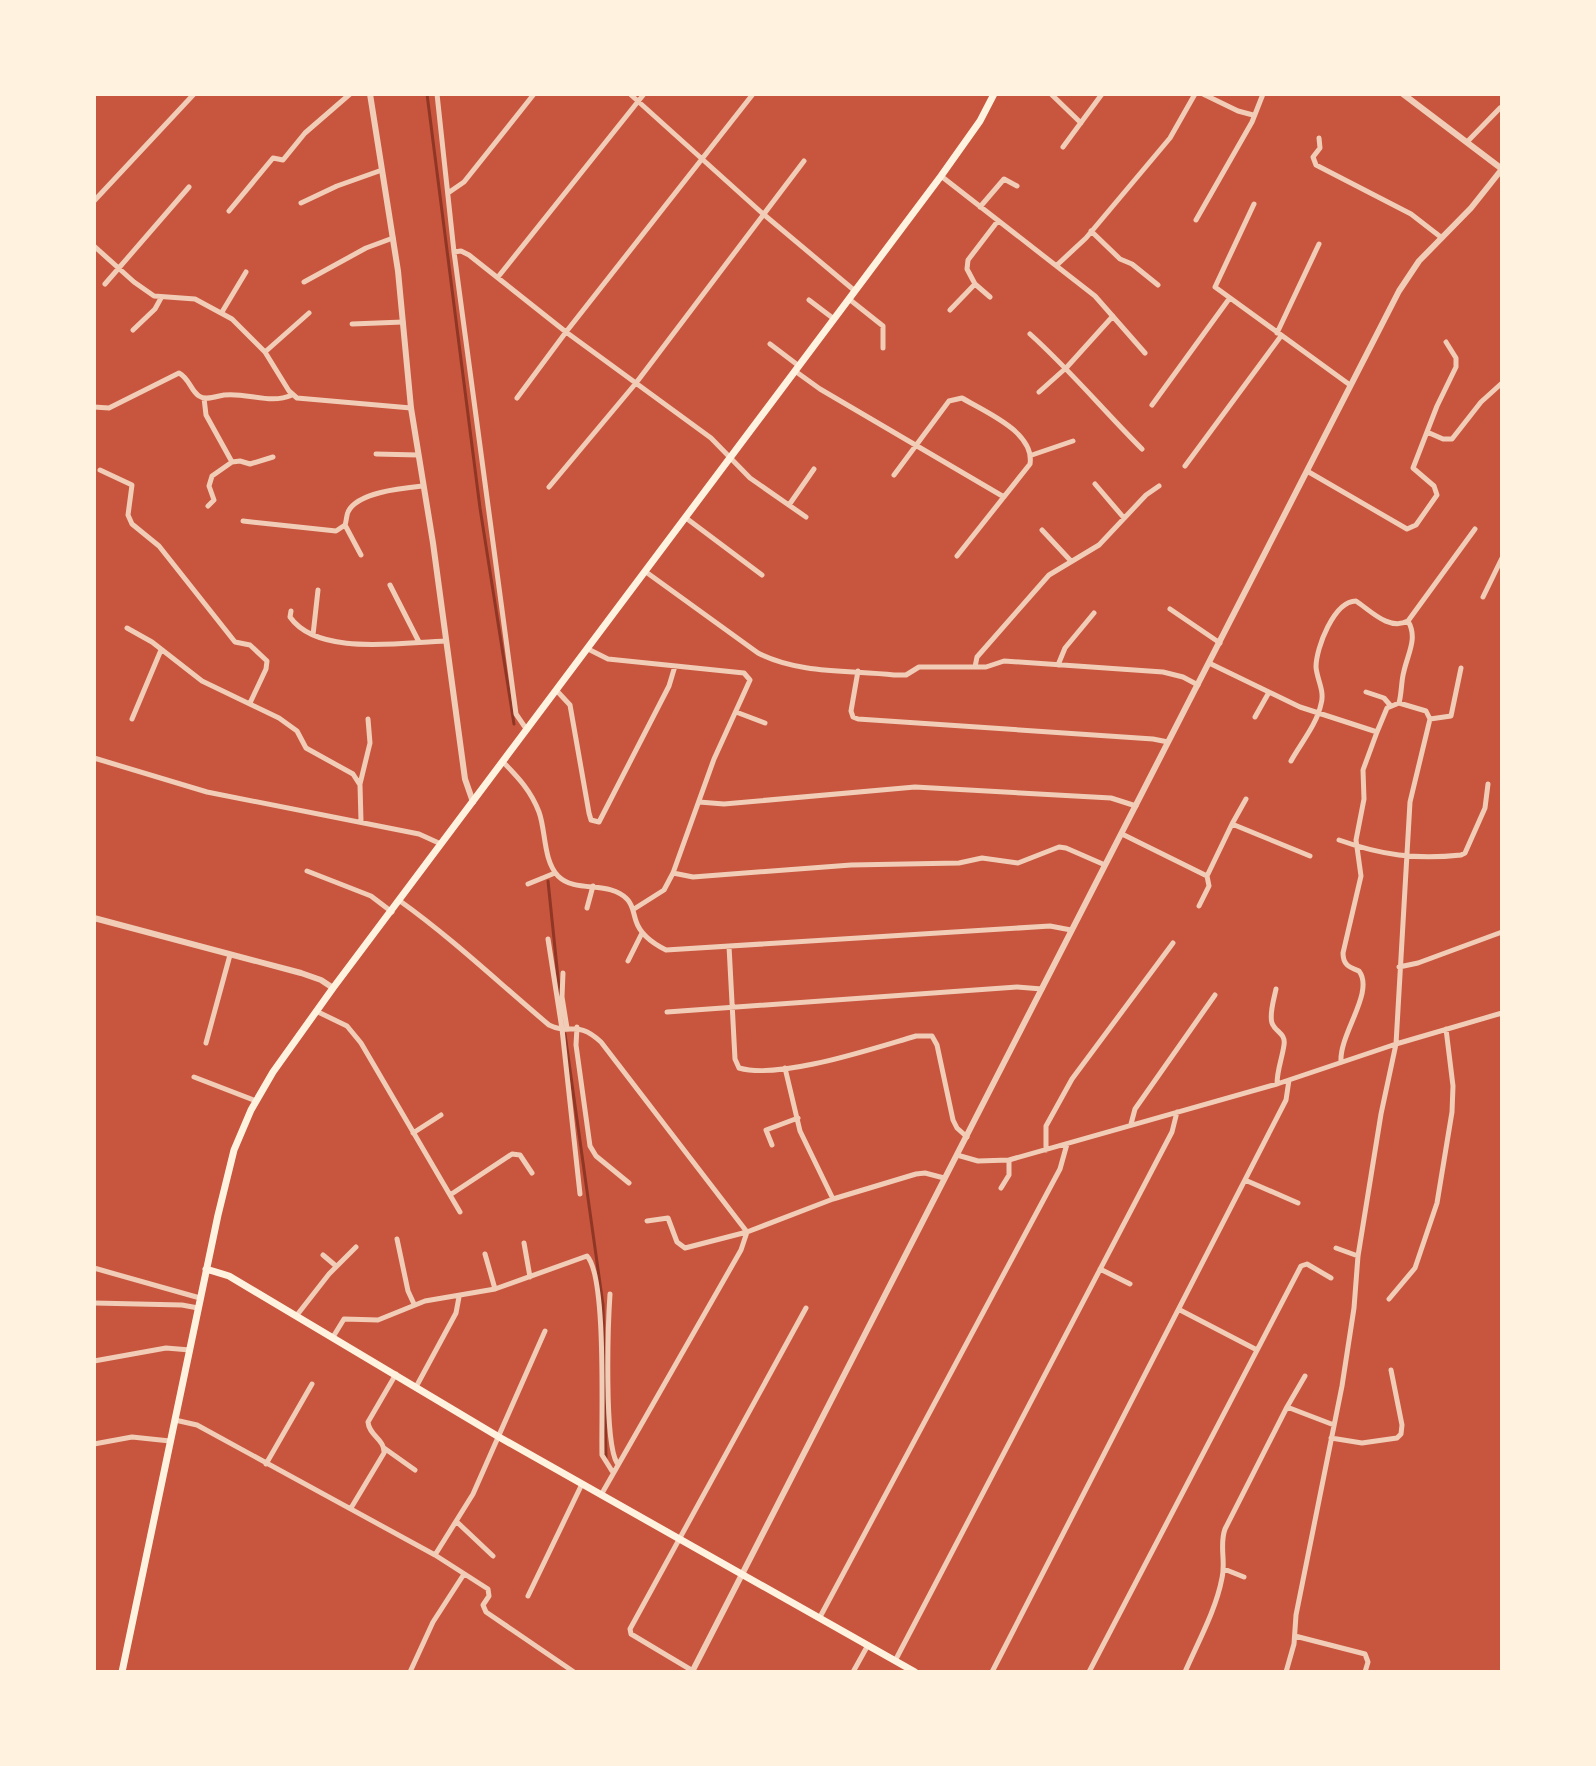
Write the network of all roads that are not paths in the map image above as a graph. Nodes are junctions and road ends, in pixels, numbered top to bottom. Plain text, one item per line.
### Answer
1 (194, 94) edge
2 (350, 94) edge
3 (370, 94) edge
4 (437, 94) edge
5 (534, 94) edge
6 (630, 94) edge
7 (644, 94) edge
8 (753, 94) edge
9 (994, 94) edge
10 (1051, 94) edge
11 (1102, 94) edge
12 (1195, 94) edge
13 (1203, 94) edge
14 (1263, 94) edge
15 (1403, 94) edge
16 (638, 101) junction
17 (1500, 108) edge
18 (1253, 115) junction
19 (1081, 123) junction
20 (1319, 138) dead end
21 (1467, 142) junction
22 (1063, 147) dead end
23 (702, 158) junction
24 (804, 161) dead end
25 (1502, 169) edge
26 (383, 170) junction
27 (941, 176) junction
28 (1017, 186) dead end
29 (189, 187) dead end
30 (448, 193) junction
31 (94, 201) edge
32 (301, 203) dead end
33 (1254, 204) dead end
34 (980, 207) junction
35 (229, 211) dead end
36 (762, 213) junction
37 (1196, 220) dead end
38 (997, 222) junction
39 (1091, 231) junction
40 (393, 238) junction
41 (1442, 238) junction
42 (1319, 244) dead end
43 (94, 246) edge
44 (454, 252) junction
45 (1057, 265) junction
46 (118, 268) junction
47 (246, 272) dead end
48 (498, 277) junction
49 (304, 282) dead end
50 (105, 284) dead end
51 (975, 284) junction
52 (1158, 285) dead end
53 (855, 291) junction
54 (990, 297) dead end
55 (161, 298) junction
56 (849, 299) junction
57 (1229, 299) junction
58 (809, 300) dead end
59 (950, 310) dead end
60 (222, 312) junction
61 (309, 313) dead end
62 (1113, 316) junction
63 (834, 319) junction
64 (403, 322) junction
65 (352, 324) dead end
66 (133, 330) dead end
67 (566, 332) junction
68 (1030, 334) dead end
69 (1279, 334) junction
70 (1446, 342) dead end
71 (770, 344) dead end
72 (883, 348) dead end
73 (265, 352) junction
74 (1145, 353) dead end
75 (1067, 367) junction
76 (797, 368) junction
77 (636, 383) junction
78 (1502, 383) edge
79 (1350, 385) junction
80 (1039, 392) dead end
81 (292, 395) junction
82 (204, 398) junction
83 (517, 398) dead end
84 (1152, 405) dead end
85 (94, 407) edge
86 (411, 408) junction
87 (1427, 432) junction
88 (1073, 441) dead end
89 (916, 446) junction
90 (1142, 449) dead end
91 (376, 454) dead end
92 (418, 455) junction
93 (1032, 455) junction
94 (273, 457) dead end
95 (730, 458) junction
96 (232, 462) junction
97 (1185, 466) dead end
98 (814, 469) dead end
99 (100, 470) dead end
100 (1307, 471) junction
101 (894, 475) dead end
102 (1095, 484) dead end
103 (423, 486) junction
104 (1159, 486) dead end
105 (549, 487) dead end
106 (1004, 497) junction
107 (789, 505) junction
108 (208, 506) dead end
109 (806, 517) dead end
110 (686, 518) junction
111 (1124, 518) junction
112 (243, 521) dead end
113 (345, 525) junction
114 (1475, 529) dead end
115 (1042, 530) dead end
116 (361, 555) dead end
117 (957, 556) dead end
118 (1502, 558) edge
119 (1070, 560) junction
120 (646, 572) junction
121 (762, 575) dead end
122 (390, 585) dead end
123 (318, 590) dead end
124 (1483, 597) dead end
125 (1170, 609) dead end
126 (291, 611) dead end
127 (1094, 613) dead end
128 (1408, 621) junction
129 (127, 628) dead end
130 (313, 635) junction
131 (446, 641) junction
132 (419, 642) junction
133 (1220, 643) junction
134 (161, 649) junction
135 (588, 649) junction
136 (1209, 663) junction
137 (1058, 665) junction
138 (675, 666) junction
139 (975, 667) junction
140 (1461, 668) dead end
141 (858, 671) junction
142 (1199, 685) junction
143 (557, 691) junction
144 (1366, 692) dead end
145 (1268, 694) junction
146 (250, 703) junction
147 (1399, 703) junction
148 (1390, 705) junction
149 (736, 712) junction
150 (1318, 713) junction
151 (1255, 717) dead end
152 (132, 719) dead end
153 (368, 719) dead end
154 (1430, 719) junction
155 (765, 723) dead end
156 (527, 730) junction
157 (1377, 732) junction
158 (1169, 743) junction
159 (94, 758) edge
160 (1291, 761) dead end
161 (503, 762) junction
162 (1488, 784) dead end
163 (360, 785) junction
164 (1246, 799) dead end
165 (473, 802) junction
166 (699, 802) junction
167 (1136, 806) junction
168 (361, 821) junction
169 (1232, 824) junction
170 (1122, 834) junction
171 (1339, 840) dead end
172 (442, 845) junction
173 (1357, 846) junction
174 (1310, 856) dead end
175 (1406, 858) junction
176 (1105, 865) junction
177 (307, 871) dead end
178 (555, 873) junction
179 (673, 873) junction
180 (1207, 876) junction
181 (528, 884) dead end
182 (593, 886) junction
183 (400, 901) junction
184 (1199, 906) dead end
185 (587, 908) dead end
186 (633, 909) junction
187 (392, 912) junction
188 (94, 918) edge
189 (1071, 930) junction
190 (1502, 932) edge
191 (642, 933) junction
192 (548, 939) dead end
193 (1173, 943) dead end
194 (729, 946) junction
195 (230, 955) junction
196 (628, 961) dead end
197 (1399, 967) junction
198 (563, 973) dead end
199 (333, 988) junction
200 (1043, 989) junction
201 (1276, 989) dead end
202 (1215, 995) dead end
203 (733, 1007) junction
204 (316, 1011) junction
205 (667, 1012) dead end
206 (1502, 1013) edge
207 (577, 1027) junction
208 (564, 1028) junction
209 (1446, 1029) junction
210 (206, 1043) dead end
211 (1396, 1044) junction
212 (1341, 1062) junction
213 (785, 1068) junction
214 (194, 1077) dead end
215 (1289, 1080) junction
216 (1277, 1084) junction
217 (256, 1101) junction
218 (1177, 1112) junction
219 (441, 1115) dead end
220 (798, 1118) junction
221 (1131, 1124) junction
222 (413, 1133) junction
223 (967, 1137) junction
224 (1067, 1143) junction
225 (772, 1145) dead end
226 (1046, 1150) junction
227 (957, 1155) junction
228 (1009, 1160) junction
229 (532, 1173) dead end
230 (944, 1178) junction
231 (1245, 1180) junction
232 (629, 1183) dead end
233 (1001, 1188) dead end
234 (580, 1194) dead end
235 (450, 1195) junction
236 (833, 1199) junction
237 (1298, 1203) dead end
238 (460, 1212) dead end
239 (647, 1221) dead end
240 (747, 1232) junction
241 (397, 1239) dead end
242 (524, 1243) dead end
243 (356, 1247) dead end
244 (1336, 1248) dead end
245 (485, 1254) dead end
246 (323, 1255) dead end
247 (1358, 1256) junction
248 (336, 1266) junction
249 (94, 1268) edge
250 (206, 1269) junction
251 (1100, 1269) junction
252 (530, 1277) junction
253 (1331, 1278) dead end
254 (1130, 1284) dead end
255 (495, 1289) junction
256 (610, 1294) dead end
257 (459, 1297) junction
258 (200, 1298) junction
259 (1389, 1299) dead end
260 (94, 1303) edge
261 (414, 1304) junction
262 (198, 1308) junction
263 (806, 1308) dead end
264 (1180, 1310) junction
265 (297, 1315) junction
266 (545, 1331) dead end
267 (333, 1337) junction
268 (190, 1350) junction
269 (1257, 1350) junction
270 (94, 1361) edge
271 (1391, 1370) dead end
272 (396, 1374) junction
273 (1305, 1376) dead end
274 (312, 1384) dead end
275 (416, 1387) junction
276 (1287, 1407) junction
277 (175, 1420) junction
278 (1334, 1425) junction
279 (499, 1437) junction
280 (1331, 1438) junction
281 (170, 1441) junction
282 (94, 1444) edge
283 (384, 1448) junction
284 (617, 1463) junction
285 (266, 1464) junction
286 (415, 1470) dead end
287 (612, 1471) junction
288 (582, 1484) junction
289 (601, 1495) junction
290 (351, 1508) junction
291 (457, 1522) junction
292 (679, 1539) junction
293 (435, 1555) junction
294 (493, 1556) dead end
295 (1224, 1569) junction
296 (464, 1574) junction
297 (742, 1574) junction
298 (1244, 1577) dead end
299 (528, 1596) dead end
300 (820, 1617) junction
301 (1295, 1636) junction
302 (868, 1645) junction
303 (895, 1661) junction
304 (122, 1672) edge
305 (410, 1672) edge
306 (574, 1672) edge
307 (692, 1672) edge
308 (853, 1672) edge
309 (915, 1672) edge
310 (992, 1672) edge
311 (1089, 1672) edge
312 (1185, 1672) edge
313 (1286, 1672) edge
314 (1365, 1672) edge

1 - 31 street
2 - 35 street
3 - 26 street
4 - 30 street
5 - 30 street
6 - 16 street
7 - 16 street
8 - 23 street
9 - 27 main road
10 - 19 street
11 - 19 street
12 - 39 street
13 - 18 street
14 - 18 street
15 - 21 street
16 - 23 street
16 - 48 street
17 - 21 street
18 - 37 street
19 - 22 street
20 - 41 street
21 - 25 street
23 - 36 street
23 - 67 street
24 - 36 street
25 - 41 street
26 - 32 street
26 - 40 street
27 - 34 street
27 - 53 main road
28 - 34 street
29 - 46 street
30 - 44 street
33 - 57 street
34 - 38 street
36 - 53 street
36 - 77 street
38 - 45 street
38 - 51 street
39 - 45 street
39 - 52 street
40 - 49 street
40 - 64 street
41 - 79 street
42 - 69 street
43 - 46 street
44 - 48 street
44 - 156 street
45 - 62 street
46 - 50 street
46 - 55 street
47 - 60 street
48 - 67 street
51 - 54 street
51 - 59 street
53 - 56 main road
55 - 60 street
55 - 66 street
56 - 63 main road
56 - 72 street
57 - 69 street
57 - 84 street
58 - 63 street
60 - 73 street
61 - 73 street
62 - 74 street
62 - 75 street
63 - 76 main road
64 - 65 street
64 - 86 street
67 - 77 street
67 - 83 street
68 - 75 street
69 - 79 street
69 - 97 street
70 - 87 street
71 - 76 street
73 - 81 street
75 - 80 street
75 - 90 street
76 - 89 street
76 - 95 main road
77 - 95 street
77 - 105 street
78 - 87 street
79 - 100 street
81 - 82 street
81 - 86 street
82 - 85 street
82 - 96 street
86 - 92 street
87 - 100 street
88 - 93 street
89 - 93 street
89 - 101 street
89 - 106 street
91 - 92 street
92 - 103 street
93 - 106 street
94 - 96 street
95 - 107 street
95 - 110 main road
96 - 108 street
98 - 107 street
99 - 146 street
100 - 133 street
102 - 111 street
103 - 113 street
103 - 131 street
104 - 111 street
106 - 117 street
107 - 109 street
110 - 120 main road
110 - 121 street
111 - 119 street
112 - 113 street
113 - 116 street
114 - 128 street
115 - 119 street
118 - 124 street
119 - 139 street
120 - 135 main road
120 - 141 street
122 - 132 street
123 - 130 street
125 - 133 street
126 - 130 street
127 - 137 street
128 - 147 street
128 - 150 street
129 - 134 street
130 - 132 street
131 - 132 street
131 - 165 street
133 - 136 street
134 - 146 street
134 - 152 street
135 - 138 street
135 - 143 main road
136 - 142 street
136 - 145 street
137 - 139 street
137 - 142 street
138 - 143 street
138 - 149 street
139 - 141 street
140 - 154 street
141 - 158 street
142 - 158 street
143 - 156 main road
144 - 148 street
145 - 150 street
145 - 151 street
146 - 163 street
147 - 148 street
147 - 154 street
148 - 157 street
149 - 155 street
149 - 166 street
150 - 157 street
150 - 160 street
153 - 163 street
154 - 175 street
156 - 161 main road
157 - 173 street
158 - 167 street
159 - 168 street
161 - 165 main road
161 - 178 street
162 - 175 street
163 - 168 street
164 - 169 street
165 - 172 main road
166 - 167 street
166 - 179 street
167 - 170 street
168 - 172 street
169 - 174 street
169 - 180 street
170 - 176 street
170 - 180 street
171 - 173 street
172 - 183 main road
173 - 175 street
173 - 212 street
175 - 197 street
176 - 179 street
176 - 189 street
177 - 187 street
178 - 181 street
178 - 182 street
179 - 186 street
180 - 184 street
182 - 185 street
182 - 186 street
183 - 187 main road
183 - 208 street
186 - 191 street
187 - 199 main road
188 - 195 street
189 - 194 street
189 - 200 street
190 - 197 street
191 - 194 street
191 - 196 street
192 - 208 street
193 - 226 street
194 - 203 street
195 - 199 street
195 - 210 street
197 - 211 street
198 - 208 street
199 - 204 main road
200 - 203 street
200 - 223 street
201 - 216 street
202 - 221 street
203 - 205 street
203 - 213 street
204 - 217 main road
204 - 222 street
206 - 209 street
207 - 208 street
207 - 232 street
207 - 240 street
208 - 234 street
209 - 211 street
209 - 259 street
211 - 212 street
211 - 247 street
212 - 215 street
213 - 220 street
213 - 223 street
214 - 217 street
215 - 216 street
215 - 231 street
216 - 218 street
217 - 250 main road
218 - 221 street
218 - 251 street
219 - 222 street
220 - 225 street
220 - 236 street
221 - 224 street
222 - 235 street
223 - 227 street
224 - 226 street
224 - 300 street
226 - 228 street
227 - 228 street
227 - 230 street
228 - 233 street
229 - 235 street
230 - 236 street
230 - 297 street
231 - 237 street
231 - 264 street
235 - 238 street
236 - 240 street
239 - 240 street
240 - 284 street
241 - 261 street
242 - 252 street
243 - 248 street
244 - 247 street
245 - 255 street
246 - 248 street
247 - 278 street
248 - 265 street
249 - 258 street
250 - 258 main road
250 - 265 main road
251 - 254 street
251 - 303 street
252 - 255 street
252 - 287 street
253 - 269 street
255 - 257 street
256 - 284 street
257 - 261 street
257 - 275 street
258 - 262 main road
260 - 262 street
261 - 267 street
262 - 268 main road
263 - 292 street
264 - 269 street
264 - 310 street
265 - 267 main road
266 - 279 street
267 - 272 main road
268 - 270 street
268 - 277 main road
269 - 311 street
271 - 280 street
272 - 275 main road
272 - 283 street
273 - 276 street
274 - 285 street
275 - 279 main road
276 - 278 street
276 - 295 street
277 - 281 main road
277 - 285 street
278 - 280 street
279 - 288 main road
279 - 291 street
280 - 301 street
281 - 282 street
281 - 304 main road
283 - 286 street
283 - 290 street
284 - 287 street
285 - 290 street
287 - 289 street
288 - 289 main road
288 - 299 street
289 - 292 main road
290 - 293 street
291 - 293 street
291 - 294 street
292 - 297 main road
292 - 307 street
293 - 296 street
295 - 298 street
295 - 312 street
296 - 305 street
296 - 306 street
297 - 300 main road
297 - 307 street
300 - 302 main road
301 - 313 street
301 - 314 street
302 - 303 main road
302 - 308 street
303 - 309 main road

